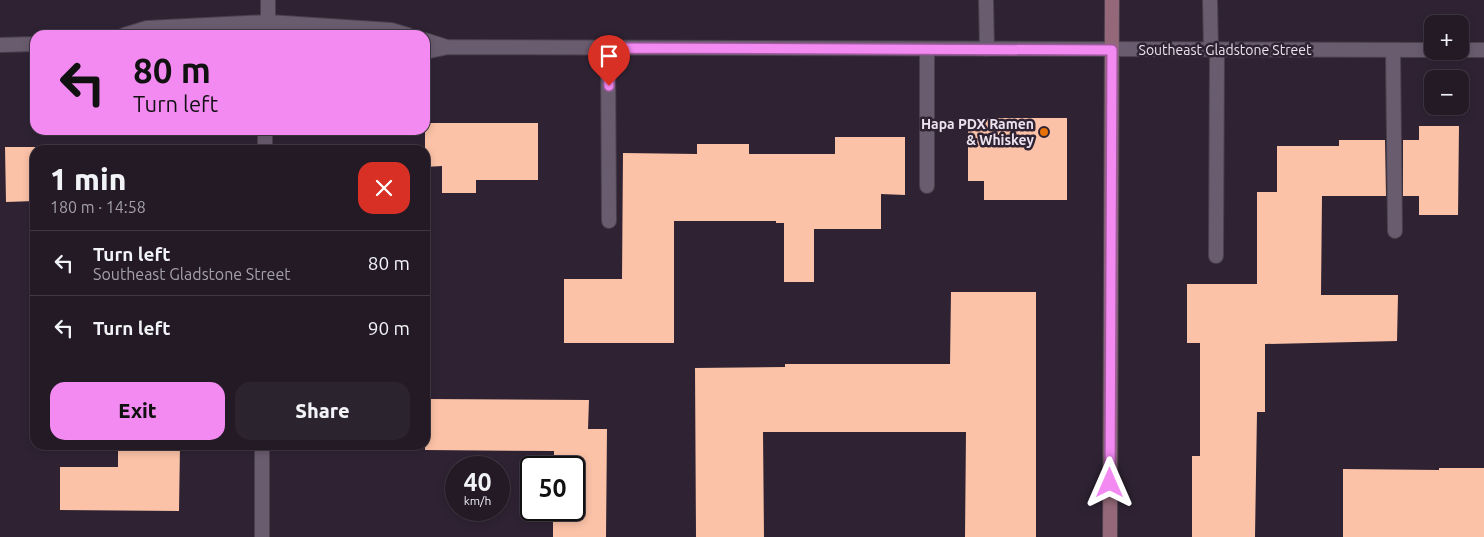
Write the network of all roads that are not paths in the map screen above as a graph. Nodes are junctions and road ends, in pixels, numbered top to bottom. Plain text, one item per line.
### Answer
1 (268, 0) edge
2 (986, 0) edge
3 (1112, 0) edge
4 (1210, 0) edge
5 (268, 28) edge
6 (140, 30) edge
7 (391, 30) edge
8 (430, 42) edge
9 (30, 44) edge
10 (0, 45) edge
11 (448, 47) junction
12 (608, 48) junction
13 (927, 49) junction
14 (987, 49) junction
15 (1112, 50) junction
16 (1214, 50) junction
17 (1393, 50) junction
18 (1424, 50) edge
19 (1469, 50) edge
20 (1484, 50) edge
21 (430, 51) edge
22 (927, 186) dead end
23 (609, 221) dead end
24 (1395, 231) dead end
25 (1216, 256) dead end
26 (262, 450) edge
27 (262, 537) edge
28 (1110, 537) edge

1 - 5 street
2 - 14 street
3 - 15 main road
4 - 16 street
5 - 6 street
5 - 7 street
8 - 11 street, Southeast Gladstone Street
9 - 10 street
11 - 12 street, Southeast Gladstone Street
11 - 21 street, Southeast Gladstone Street
12 - 13 street, Southeast Gladstone Street
12 - 23 street
13 - 14 street, Southeast Gladstone Street
13 - 22 street
14 - 15 street, Southeast Gladstone Street
15 - 16 street, Southeast Gladstone Street
15 - 28 main road
16 - 17 street, Southeast Gladstone Street
16 - 25 street
17 - 18 street, Southeast Gladstone Street
17 - 24 street
19 - 20 street
26 - 27 street

